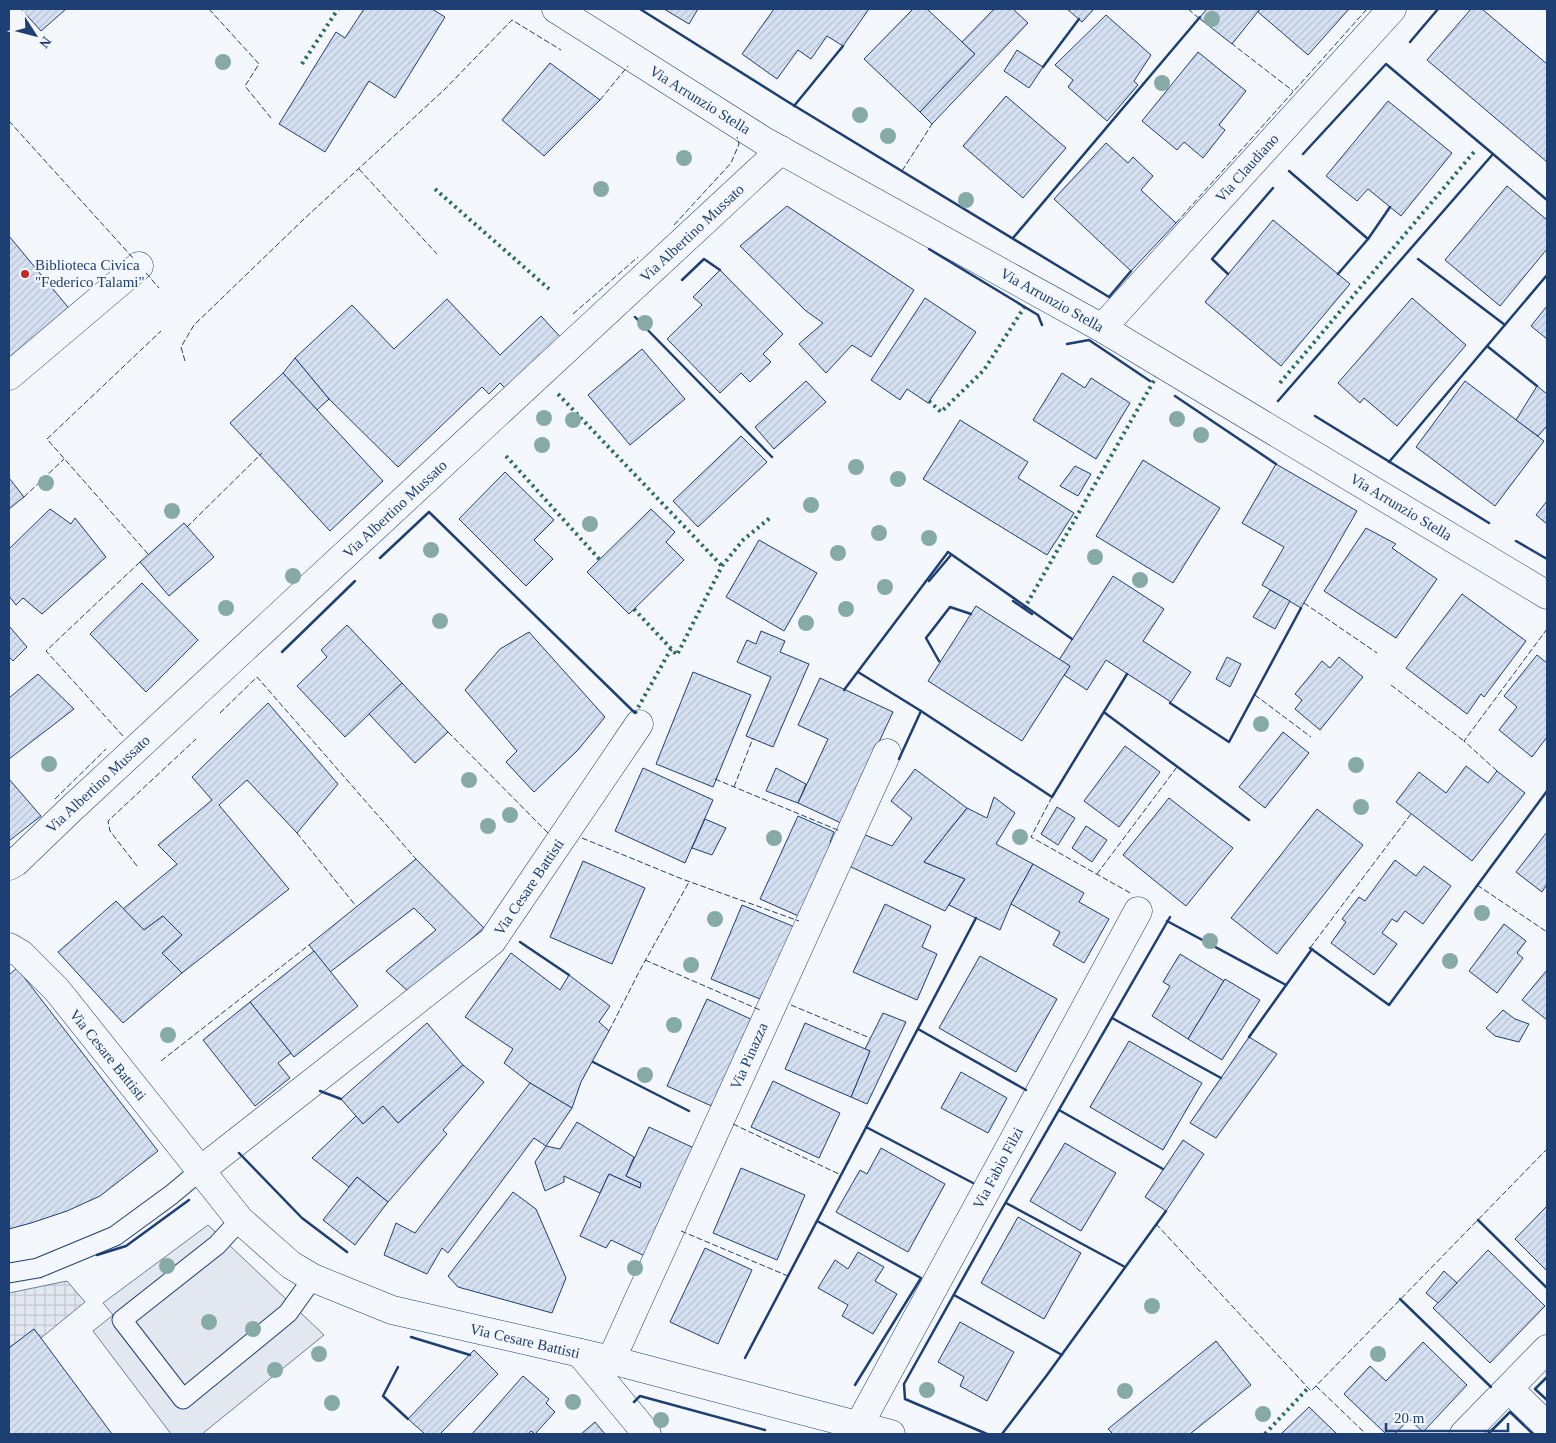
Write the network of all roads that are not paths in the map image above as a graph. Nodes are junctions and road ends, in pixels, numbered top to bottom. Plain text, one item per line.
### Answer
1 (556, 9) edge
2 (1392, 9) edge
3 (773, 146) junction
4 (140, 266) dead end
5 (1102, 328) junction
6 (9, 376) edge
7 (1547, 595) edge
8 (639, 724) dead end
9 (887, 753) dead end
10 (9, 866) edge
11 (1138, 911) dead end
12 (9, 947) edge
13 (201, 1170) junction
14 (240, 1220) junction
15 (9, 1273) edge
16 (313, 1278) junction
17 (1547, 1350) edge
18 (580, 1353) junction
19 (611, 1360) junction
20 (1509, 1389) junction
21 (859, 1425) junction
22 (1547, 1426) edge
23 (647, 1434) edge
24 (891, 1434) edge
25 (1464, 1434) edge

1 - 3 street, Via Arrunzio Stella
2 - 5 street, Via Claudiano
3 - 5 street, Via Arrunzio Stella
3 - 10 street, Via Albertino Mussato
4 - 6 street
5 - 7 street, Via Arrunzio Stella
8 - 13 street, Via Cesare Battisti
9 - 19 street, Via Pinazza
11 - 21 street, Via Fabio Filzi
12 - 13 street, Via Cesare Battisti
13 - 14 street, Via Cesare Battisti
13 - 15 lane
14 - 16 street, Via Cesare Battisti
14 - 16 lane
16 - 18 street, Via Cesare Battisti
17 - 20 street
18 - 19 street, Via Cesare Battisti
18 - 23 street
19 - 21 street, Via Cesare Battisti
20 - 22 street
20 - 25 street
21 - 24 street, Via Cesare Battisti

